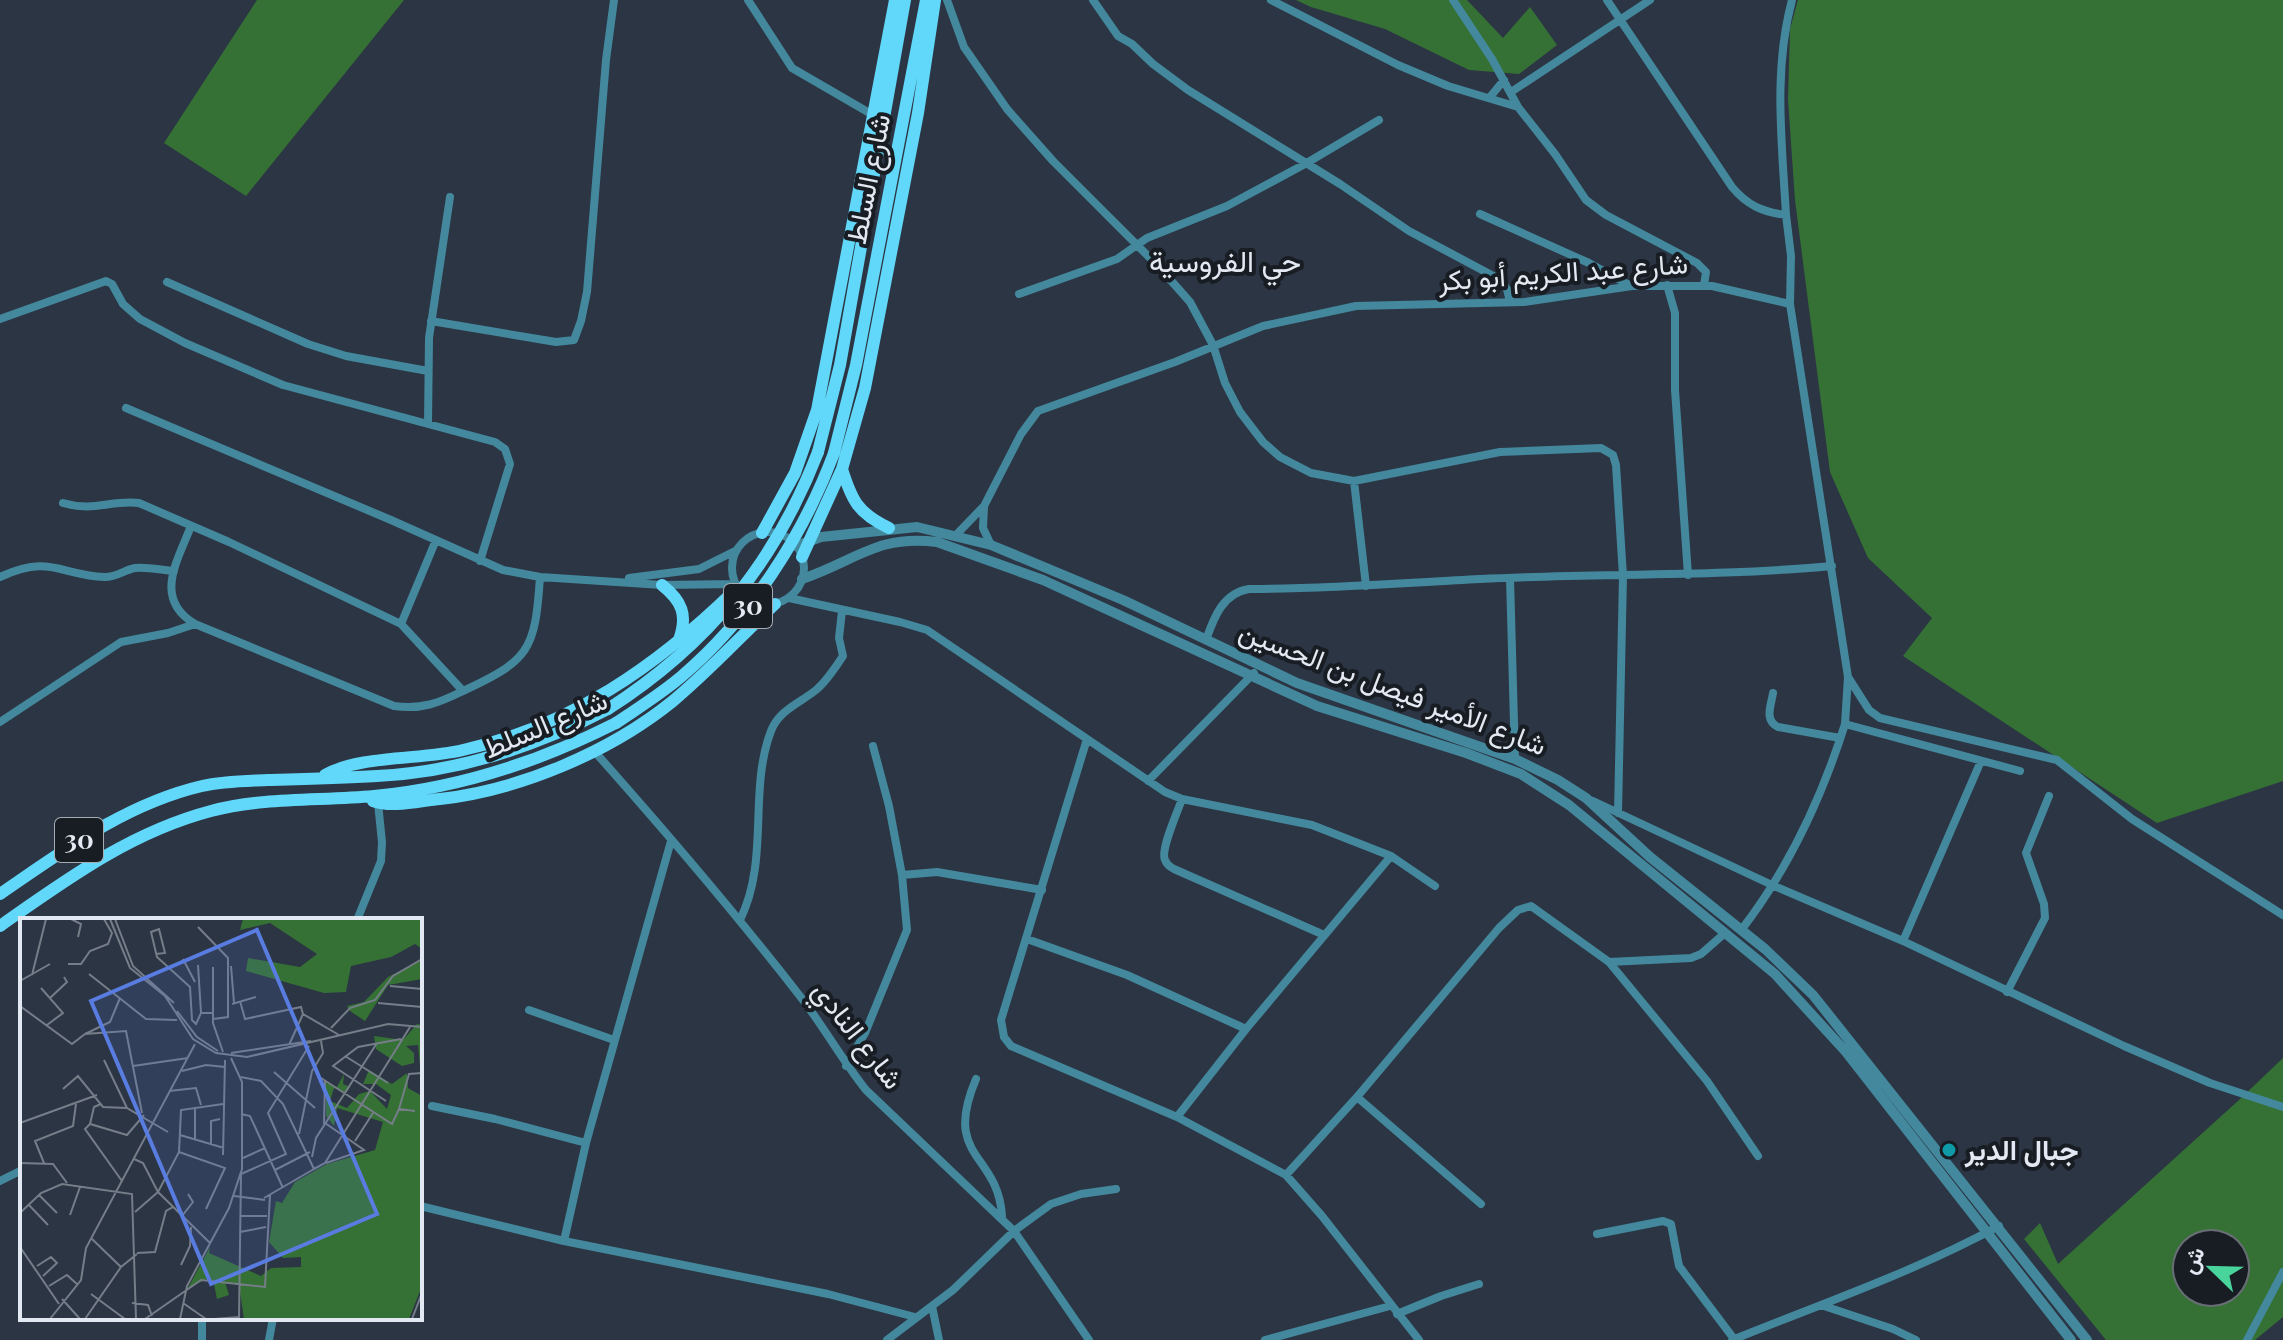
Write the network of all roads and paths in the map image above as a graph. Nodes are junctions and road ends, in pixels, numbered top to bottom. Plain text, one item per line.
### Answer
1 (614, 0) edge
2 (748, 0) edge
3 (895, 0) edge
4 (905, 0) edge
5 (926, 0) edge
6 (935, 0) edge
7 (947, 0) edge
8 (1093, 0) edge
9 (1271, 0) edge
10 (1453, 0) edge
11 (1607, 0) edge
12 (1650, 0) edge
13 (1792, 0) edge
14 (1621, 20) junction
15 (1504, 80) junction
16 (1511, 92) junction
17 (1490, 97) junction
18 (1518, 107) junction
19 (873, 115) junction
20 (1379, 120) dead end
21 (1305, 164) junction
22 (450, 197) dead end
23 (1480, 214) dead end
24 (1786, 215) junction
25 (1137, 245) junction
26 (167, 282) dead end
27 (1667, 285) junction
28 (1704, 285) junction
29 (1632, 286) junction
30 (1019, 294) dead end
31 (1510, 302) junction
32 (1790, 304) junction
33 (0, 319) edge
34 (431, 321) junction
35 (1213, 345) junction
36 (428, 371) junction
37 (126, 408) dead end
38 (428, 424) junction
39 (842, 469) junction
40 (1354, 481) junction
41 (63, 503) dead end
42 (984, 506) junction
43 (191, 526) junction
44 (889, 528) junction
45 (762, 533) junction
46 (956, 535) junction
47 (436, 540) junction
48 (812, 540) junction
49 (991, 545) junction
50 (737, 549) junction
51 (799, 552) junction
52 (480, 561) junction
53 (1832, 566) junction
54 (174, 571) junction
55 (1688, 575) junction
56 (1623, 576) junction
57 (0, 577) edge
58 (540, 577) junction
59 (1510, 578) junction
60 (802, 579) junction
61 (609, 580) junction
62 (662, 585) junction
63 (736, 586) junction
64 (1366, 586) junction
65 (789, 598) junction
66 (775, 604) junction
67 (842, 611) junction
68 (195, 624) junction
69 (401, 624) junction
70 (1206, 640) junction
71 (678, 643) junction
72 (1262, 666) junction
73 (1250, 677) junction
74 (1848, 677) junction
75 (463, 691) junction
76 (1773, 693) dead end
77 (1893, 721) junction
78 (0, 722) edge
79 (1845, 724) junction
80 (1891, 737) junction
81 (1840, 738) junction
82 (1087, 739) junction
83 (873, 746) dead end
84 (595, 752) junction
85 (1515, 759) junction
86 (1981, 761) junction
87 (2020, 771) dead end
88 (320, 778) junction
89 (1148, 781) junction
90 (2049, 796) dead end
91 (362, 797) junction
92 (1586, 798) junction
93 (1182, 799) junction
94 (378, 803) junction
95 (1618, 813) junction
96 (671, 841) junction
97 (1391, 856) junction
98 (902, 875) junction
99 (1772, 885) junction
100 (1435, 886) dead end
101 (1042, 890) junction
102 (0, 894) edge
103 (1716, 910) junction
104 (2283, 915) edge
105 (358, 918) edge
106 (1708, 919) junction
107 (740, 920) junction
108 (0, 926) edge
109 (1742, 929) junction
110 (1725, 933) junction
111 (1324, 935) junction
112 (1027, 939) junction
113 (1903, 941) junction
114 (1609, 962) junction
115 (2007, 992) junction
116 (529, 1010) dead end
117 (1246, 1029) junction
118 (614, 1040) junction
119 (846, 1066) junction
120 (976, 1079) dead end
121 (1357, 1097) junction
122 (432, 1106) dead end
123 (2283, 1107) edge
124 (1177, 1117) junction
125 (586, 1143) junction
126 (1758, 1156) dead end
127 (20, 1171) edge
128 (1286, 1175) junction
129 (0, 1181) edge
130 (1116, 1189) dead end
131 (1481, 1204) dead end
132 (422, 1206) edge
133 (1002, 1217) junction
134 (1999, 1226) junction
135 (1014, 1231) junction
136 (1986, 1233) junction
137 (1597, 1234) dead end
138 (564, 1241) junction
139 (2283, 1272) edge
140 (1479, 1284) dead end
141 (1820, 1305) junction
142 (932, 1306) junction
143 (1393, 1310) junction
144 (915, 1317) junction
145 (273, 1320) edge
146 (269, 1340) edge
147 (887, 1340) edge
148 (939, 1340) edge
149 (1089, 1340) edge
150 (1265, 1340) edge
151 (1419, 1340) edge
152 (1733, 1340) edge
153 (1916, 1340) edge
154 (2071, 1340) edge
155 (2087, 1340) edge
156 (2247, 1340) edge

1 - 34 street
2 - 19 street
3 - 19 main road
4 - 88 main road, شارع السلط / 30, bridge
5 - 91 main road, شارع السلط / 30, bridge
6 - 39 main road
7 - 25 street
8 - 21 street
9 - 17 street
10 - 15 street
11 - 14 street
12 - 14 street
13 - 24 street
14 - 16 street
14 - 24 street
15 - 16 street
15 - 17 street
16 - 18 street
17 - 18 street
18 - 28 street
19 - 45 main road
20 - 21 street
21 - 25 street
21 - 31 street
22 - 34 street
23 - 29 street
24 - 32 street
25 - 30 street
25 - 35 street
26 - 36 street
27 - 28 street, شارع عبد الكريم أبو بكر
27 - 29 street, شارع عبد الكريم أبو بكر
27 - 55 street
28 - 32 street, شارع عبد الكريم أبو بكر
29 - 31 street, شارع عبد الكريم أبو بكر
31 - 35 street, شارع عبد الكريم أبو بكر
32 - 53 street
33 - 38 street
34 - 36 street
35 - 40 street
35 - 42 street, شارع عبد الكريم أبو بكر
36 - 38 street
37 - 47 street
38 - 52 street
39 - 44 main road
39 - 48 main road
40 - 56 street
40 - 64 street
41 - 43 street
42 - 46 street, شارع عبد الكريم أبو بكر
42 - 49 street
43 - 54 street
43 - 69 street
44 - 46 street, شارع الأمير فيصل بن الحسين
44 - 48 street, شارع الأمير فيصل بن الحسين
45 - 50 street
45 - 51 street
46 - 49 street, شارع الأمير فيصل بن الحسين
47 - 52 street
47 - 69 street
48 - 51 main road
49 - 70 street, شارع الأمير فيصل بن الحسين
50 - 61 street
50 - 63 street
51 - 60 street
52 - 58 street
53 - 55 street
53 - 74 street
54 - 57 street
54 - 68 street
55 - 56 street
56 - 59 street
56 - 95 street
58 - 61 street
58 - 75 street
59 - 64 street
59 - 85 street
60 - 65 street
60 - 73 street, شارع الأمير فيصل بن الحسين
61 - 62 street
62 - 63 street
62 - 71 main road
63 - 66 street
63 - 71 main road
64 - 70 street
65 - 66 street
65 - 67 street
66 - 84 main road
67 - 82 street
67 - 107 street
68 - 75 street
68 - 78 street
69 - 75 street
70 - 72 street, شارع الأمير فيصل بن الحسين
71 - 88 main road
72 - 73 street
72 - 85 street, شارع الأمير فيصل بن الحسين
73 - 89 street
73 - 106 street, شارع الأمير فيصل بن الحسين
74 - 77 street
74 - 79 street
76 - 81 street
77 - 80 street
77 - 104 street
79 - 80 street
79 - 81 street
80 - 86 street
81 - 99 street
82 - 89 street
82 - 101 street
83 - 98 street
84 - 94 main road
84 - 96 street, شارع النادي
85 - 92 street, شارع الأمير فيصل بن الحسين
86 - 87 street
86 - 113 street
88 - 102 main road, شارع السلط / 30
89 - 93 street
90 - 115 street
91 - 94 main road
91 - 108 main road, شارع السلط / 30
92 - 95 street
92 - 103 street, شارع الأمير فيصل بن الحسين
93 - 97 street
93 - 111 street
94 - 105 street
95 - 99 street
96 - 107 street, شارع النادي
96 - 118 street
97 - 100 street
97 - 111 street
98 - 101 street
98 - 119 street
99 - 109 street
99 - 113 street
101 - 112 street
103 - 106 street
103 - 109 street, شارع الأمير فيصل بن الحسين
106 - 110 street, شارع الأمير فيصل بن الحسين
107 - 119 street, شارع النادي
109 - 134 street, شارع الأمير فيصل بن الحسين
110 - 114 street
110 - 136 street, شارع الأمير فيصل بن الحسين
111 - 117 street
112 - 117 street
112 - 124 street
113 - 115 street
114 - 121 street
114 - 126 street
115 - 123 street
116 - 118 street
117 - 124 street
118 - 125 street
119 - 133 street, شارع النادي
120 - 133 street
121 - 128 street
121 - 131 street
122 - 125 street
124 - 128 street
125 - 138 street
127 - 129 street
128 - 143 street
130 - 135 street
132 - 138 street
133 - 135 street, شارع النادي
134 - 136 street
134 - 155 street, شارع الأمير فيصل بن الحسين
135 - 142 street
135 - 149 street, شارع النادي
136 - 141 street
136 - 154 street, شارع الأمير فيصل بن الحسين
137 - 152 street
138 - 144 street
139 - 156 street
140 - 143 street
141 - 152 street
141 - 153 street
142 - 144 street
142 - 148 street
143 - 150 street
143 - 151 street
144 - 147 street
145 - 146 street

